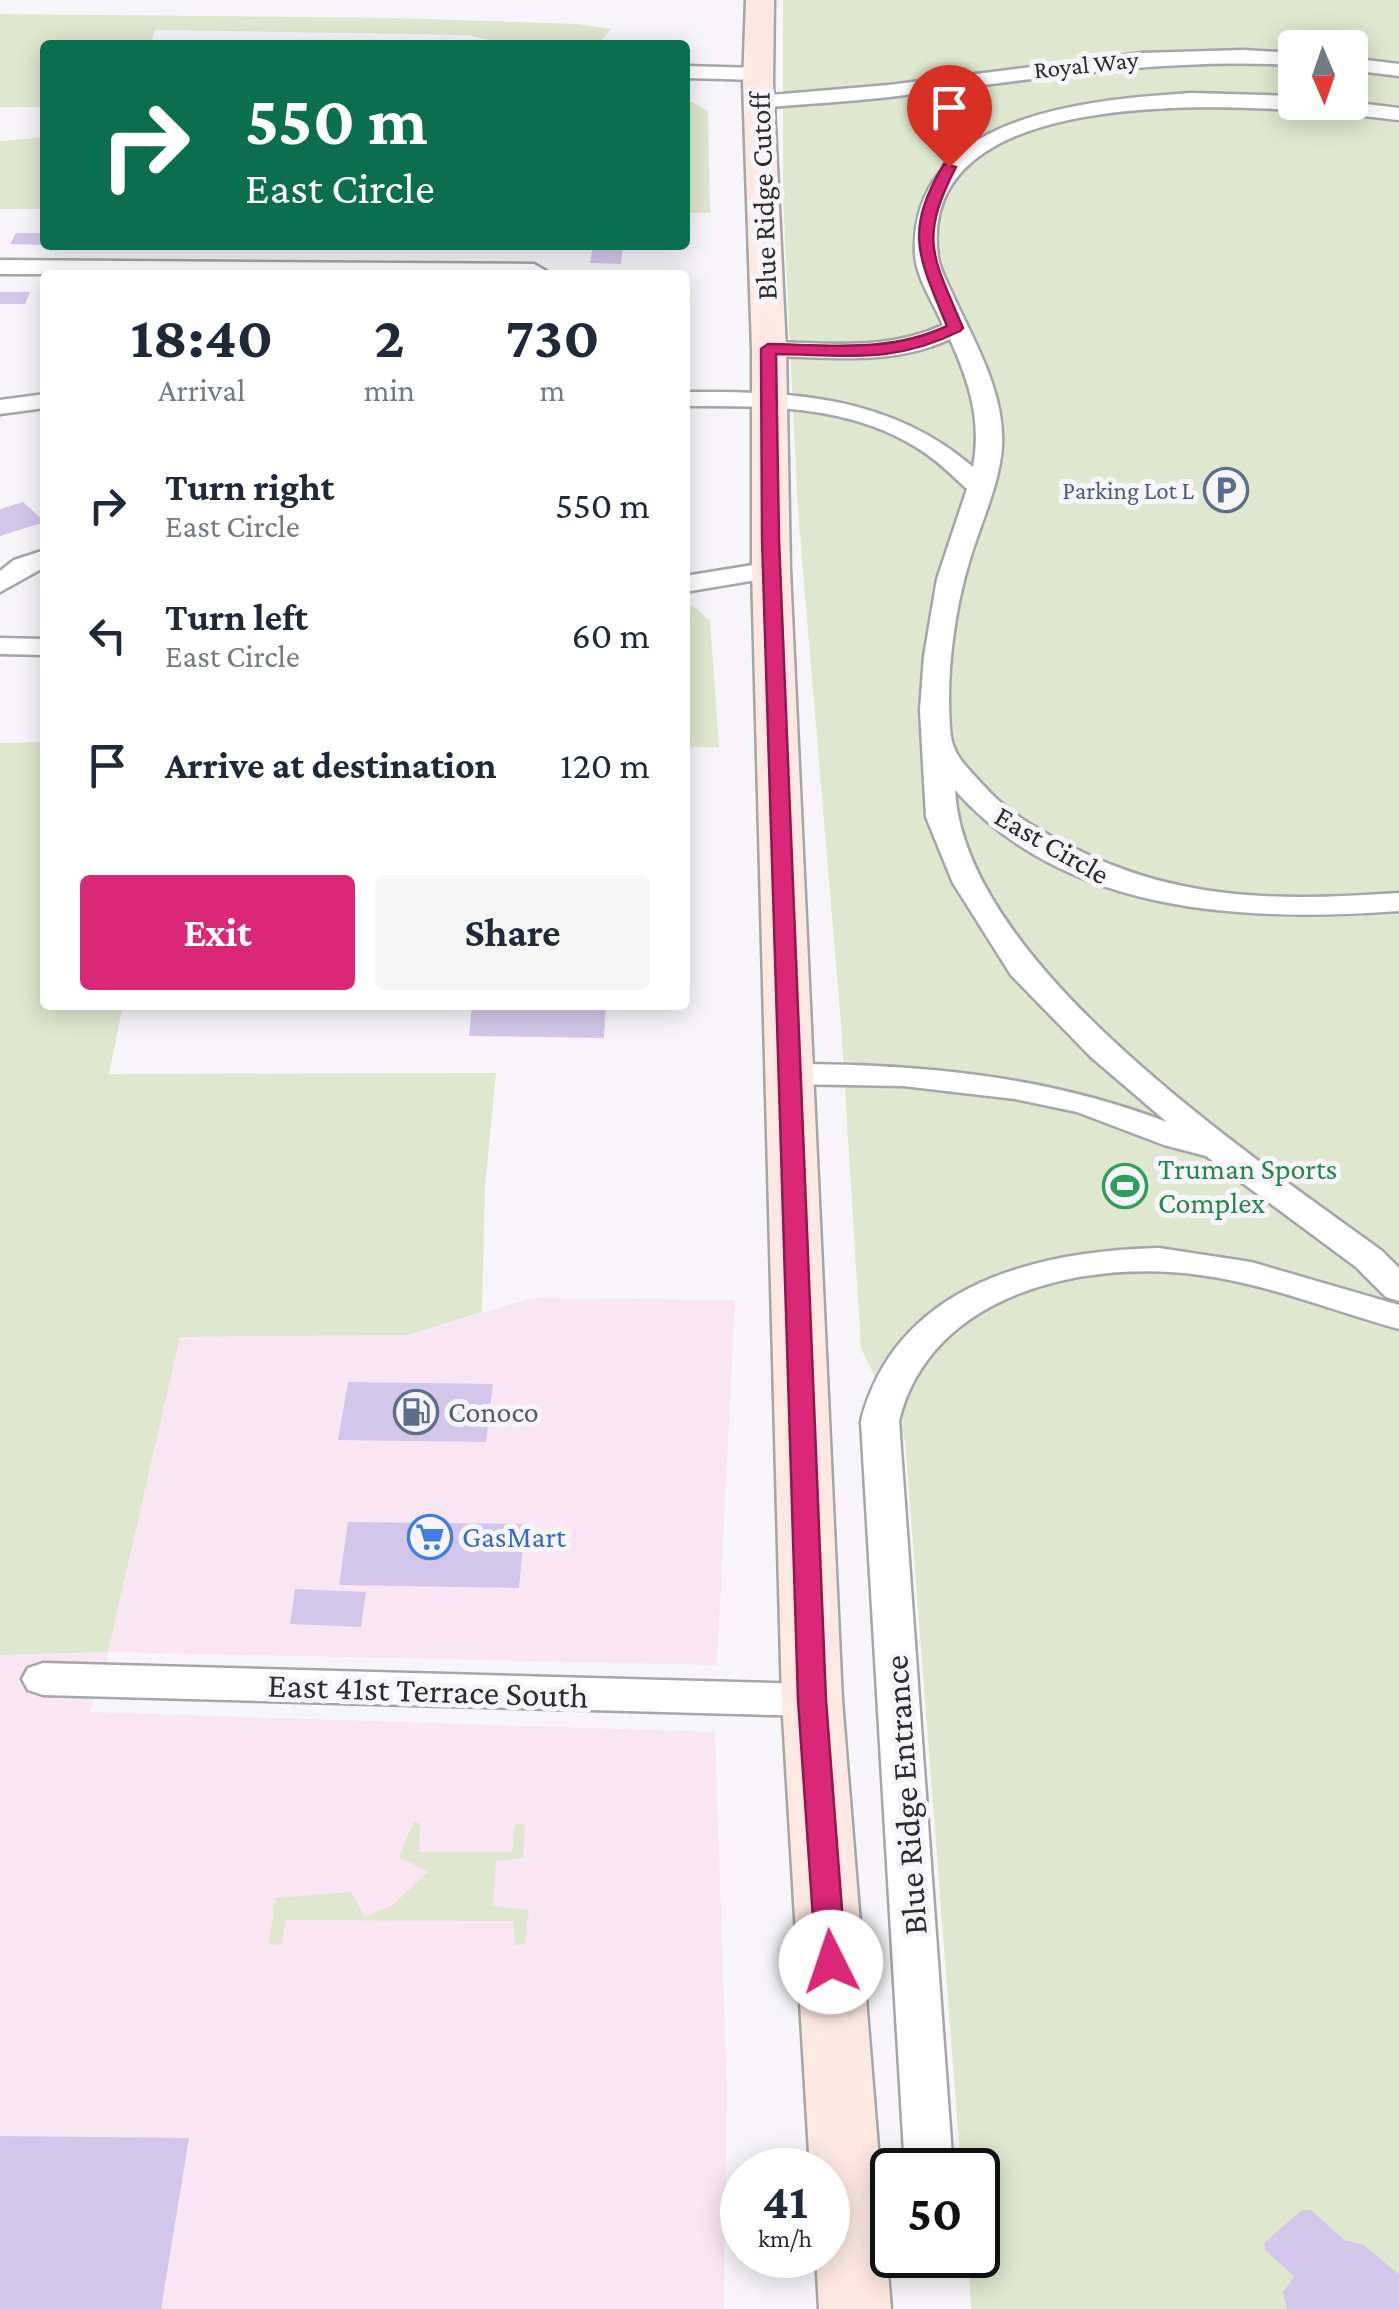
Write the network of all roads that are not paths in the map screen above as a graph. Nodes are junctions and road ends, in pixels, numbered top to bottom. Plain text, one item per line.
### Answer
1 (760, 0) edge
2 (1278, 58) edge
3 (1368, 66) edge
4 (1398, 70) edge
5 (690, 73) edge
6 (690, 82) edge
7 (759, 86) junction
8 (1278, 100) edge
9 (1368, 110) edge
10 (1399, 114) edge
11 (0, 267) edge
12 (267, 270) edge
13 (955, 328) junction
14 (768, 349) junction
15 (690, 399) edge
16 (766, 401) junction
17 (40, 402) edge
18 (0, 407) edge
19 (980, 486) junction
20 (40, 560) edge
21 (771, 570) junction
22 (690, 583) edge
23 (0, 584) edge
24 (0, 646) edge
25 (40, 646) edge
26 (938, 750) junction
27 (1399, 902) edge
28 (789, 1074) junction
29 (1217, 1147) junction
30 (1399, 1289) edge
31 (1399, 1317) edge
32 (44, 1679) dead end
33 (812, 1700) junction
34 (929, 2148) edge
35 (870, 2201) edge
36 (870, 2216) edge
37 (855, 2309) edge

1 - 7 main road, Blue Ridge Cutoff
2 - 7 street, Royal Way
3 - 4 street
5 - 7 street
6 - 7 street
7 - 14 main road, Blue Ridge Cutoff
8 - 13 street
9 - 10 street
11 - 12 street
13 - 14 street
13 - 19 street
14 - 16 main road, Blue Ridge Cutoff
15 - 16 street
16 - 19 street
16 - 21 main road, Blue Ridge Cutoff
17 - 18 street
19 - 26 street
20 - 23 street
21 - 22 street
21 - 28 main road, Blue Ridge Cutoff
24 - 25 street
26 - 27 street, East Circle
26 - 29 street
28 - 29 street
28 - 33 main road, Blue Ridge Cutoff
29 - 30 street
31 - 34 street, Blue Ridge Entrance
32 - 33 street, East 41st Terrace South
33 - 35 main road, Blue Ridge Cutoff
36 - 37 main road, Blue Ridge Cutoff

